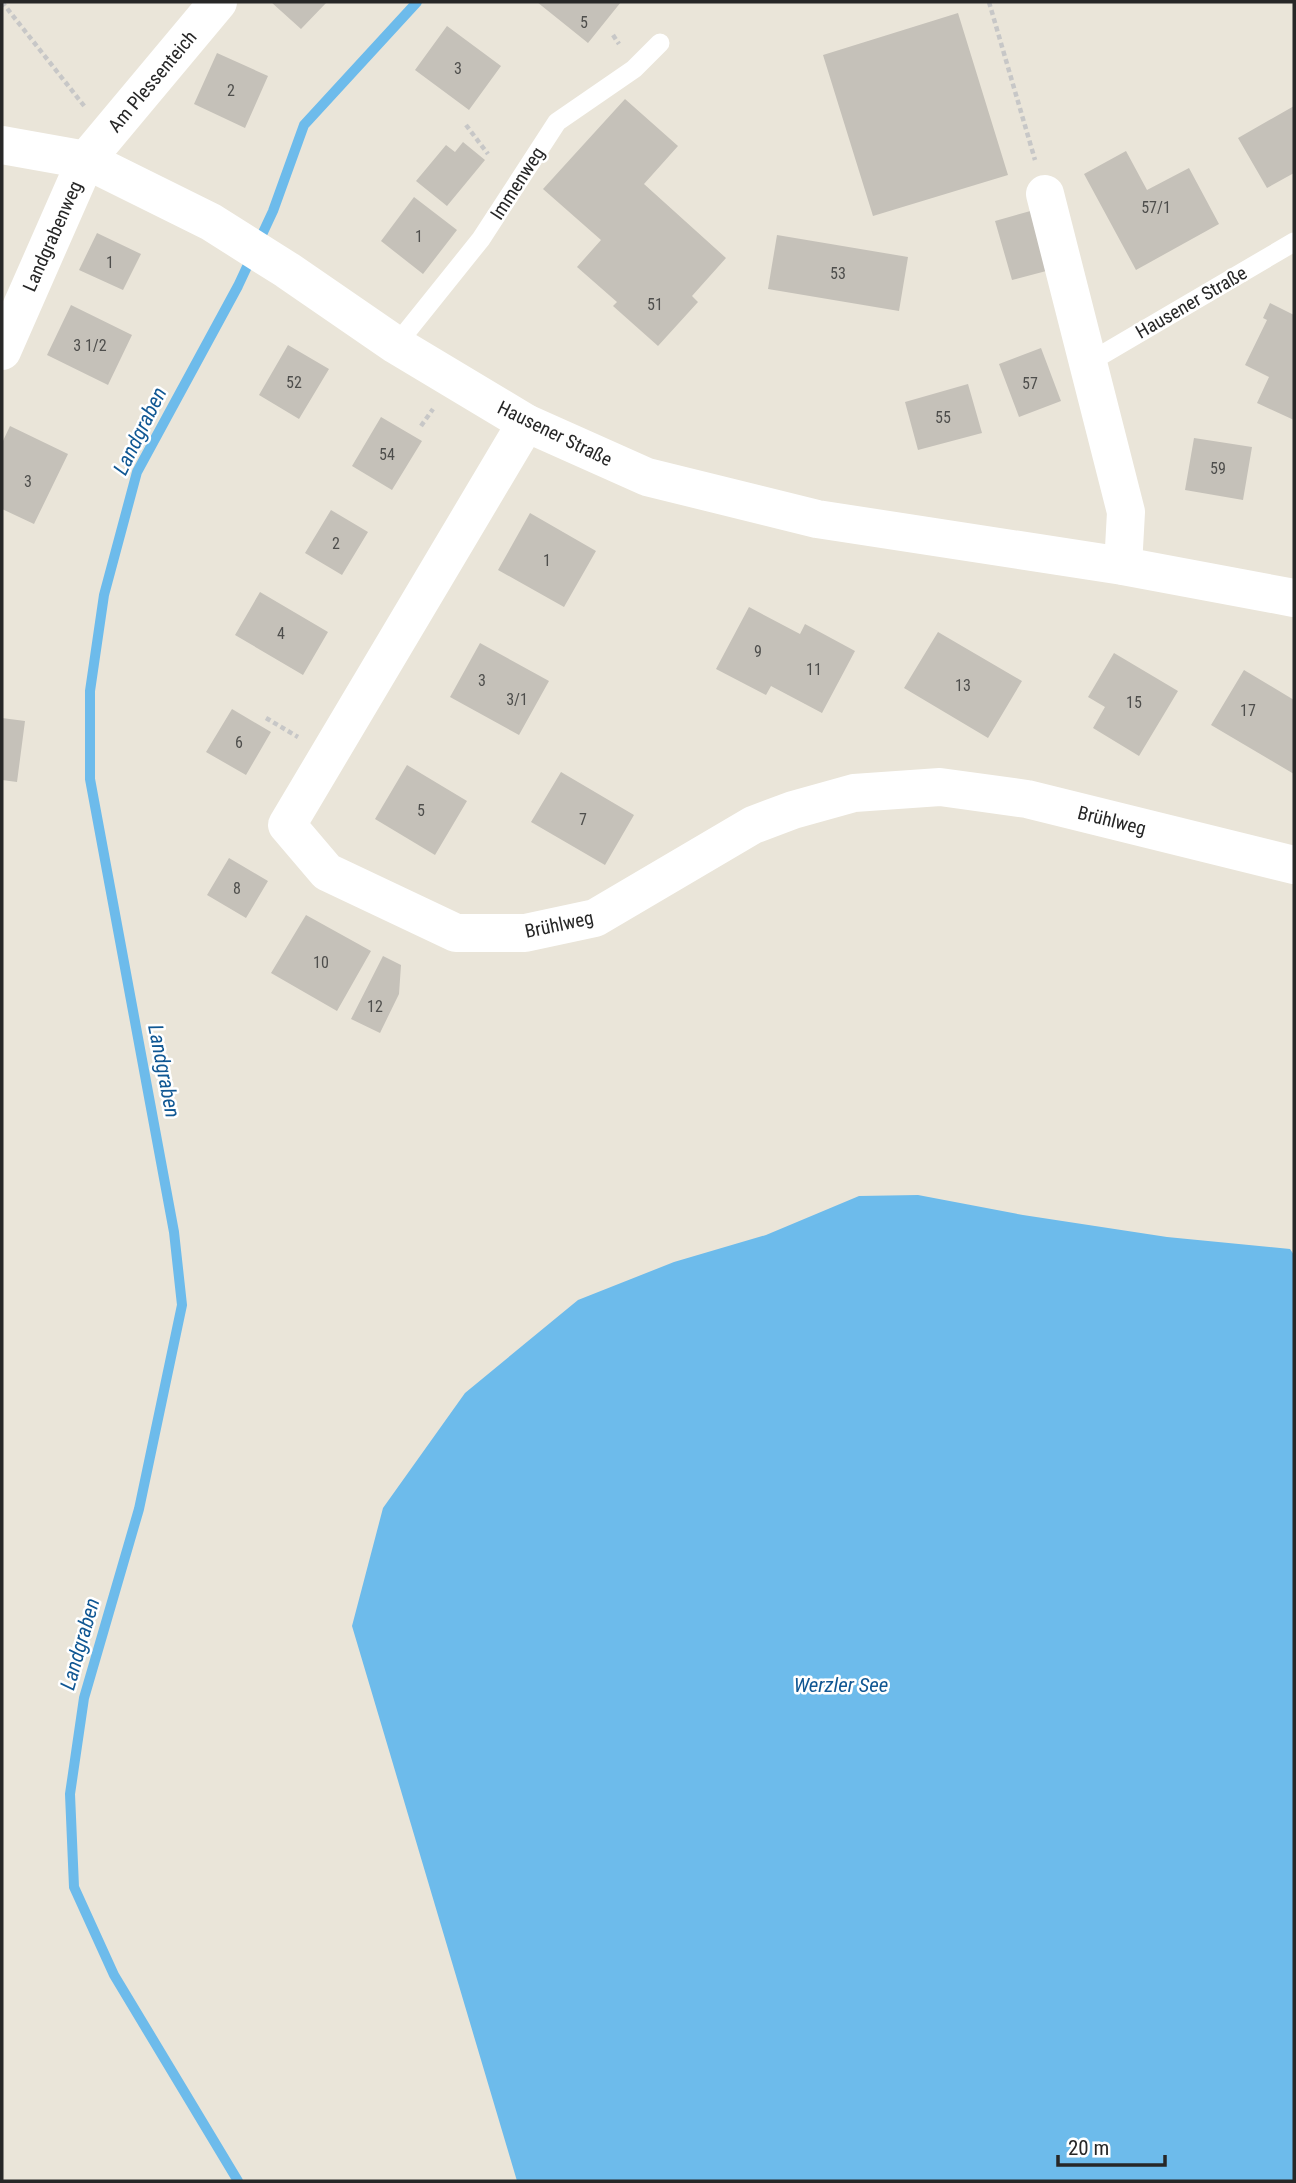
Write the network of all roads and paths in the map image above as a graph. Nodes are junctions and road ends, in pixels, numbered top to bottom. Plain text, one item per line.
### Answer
1 (2, 2) edge
2 (219, 2) edge
3 (989, 2) edge
4 (660, 43) dead end
5 (466, 125) dead end
6 (2, 145) edge
7 (96, 148) junction
8 (488, 154) dead end
9 (1045, 194) joint
10 (1294, 242) edge
11 (396, 345) junction
12 (2, 351) edge
13 (1088, 363) junction
14 (526, 423) junction
15 (1123, 566) junction
16 (1294, 598) edge
17 (1294, 865) edge

1 - 7 path
2 - 7 street, Am Plessenteich
3 - 9 path
4 - 11 lane, Immenweg
5 - 8 path
6 - 7 street, Hausener Straße
7 - 11 street, Hausener Straße
7 - 12 street, Landgrabenweg
9 - 13 street
10 - 13 lane, Hausener Straße
11 - 14 street, Hausener Straße
13 - 15 street
14 - 15 street, Hausener Straße
14 - 17 street, Brühlweg
15 - 16 street, Hausener Straße

